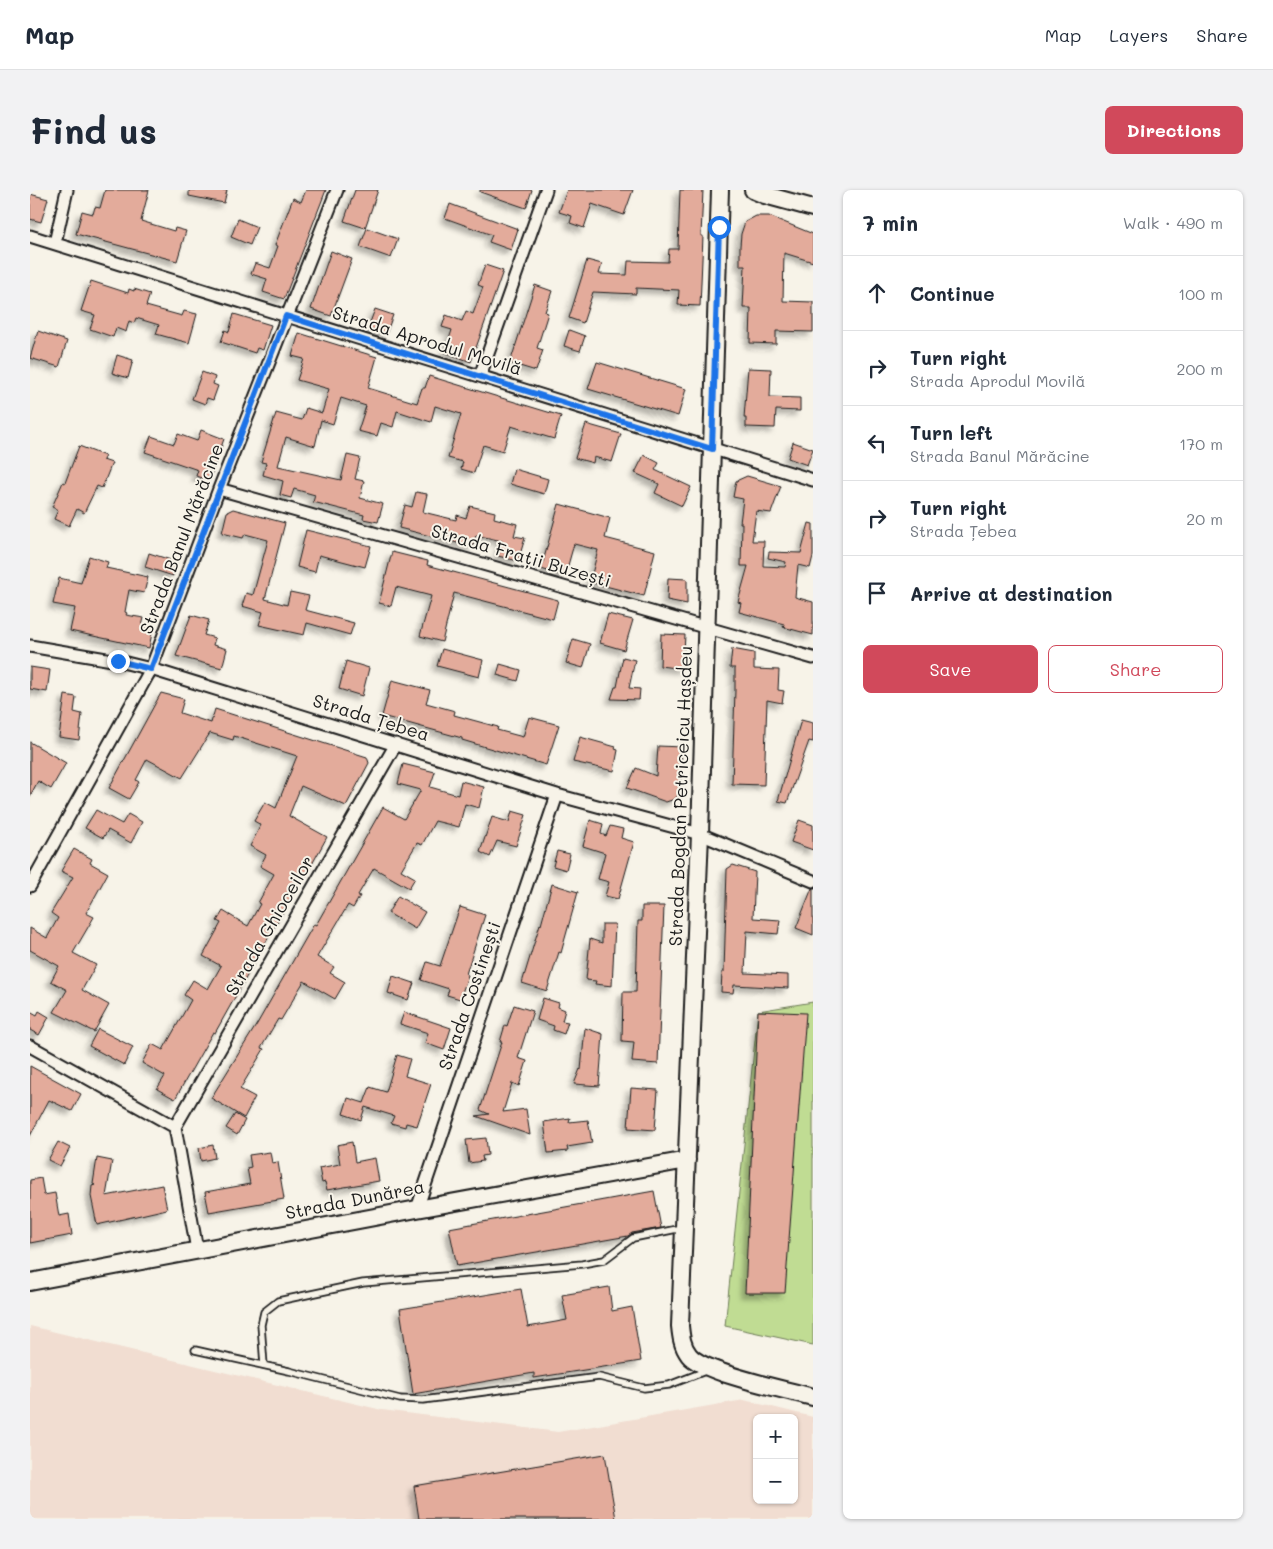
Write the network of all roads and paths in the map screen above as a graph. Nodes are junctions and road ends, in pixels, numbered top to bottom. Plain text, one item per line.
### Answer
1 (67, 190) edge
2 (337, 190) edge
3 (546, 190) edge
4 (720, 190) edge
5 (753, 190) edge
6 (787, 190) edge
7 (813, 206) edge
8 (30, 236) edge
9 (55, 243) junction
10 (286, 316) junction
11 (480, 376) junction
12 (712, 449) junction
13 (813, 480) edge
14 (219, 489) junction
15 (707, 627) junction
16 (30, 646) edge
17 (813, 658) edge
18 (151, 669) junction
19 (396, 744) junction
20 (557, 795) junction
21 (700, 834) junction
22 (813, 881) edge
23 (30, 886) edge
24 (30, 1046) edge
25 (175, 1127) junction
26 (687, 1160) junction
27 (417, 1209) junction
28 (684, 1228) junction
29 (197, 1250) junction
30 (30, 1282) edge
31 (195, 1350) dead end
32 (264, 1365) junction
33 (710, 1369) junction
34 (813, 1396) edge

1 - 9 street
2 - 10 street, Strada Banul Mărăcine
3 - 11 street
4 - 12 street, Strada Bogdan Petriceicu Hașdeu
5 - 7 street
6 - 7 street
8 - 9 street, Strada Aprodul Movilă
9 - 10 street, Strada Aprodul Movilă
10 - 11 street, Strada Aprodul Movilă
10 - 14 street, Strada Banul Mărăcine
11 - 12 street, Strada Aprodul Movilă
12 - 13 street, Strada Aprodul Movilă
12 - 15 street, Strada Bogdan Petriceicu Hașdeu
14 - 15 street, Strada Frații Buzești
14 - 18 street, Strada Banul Mărăcine
15 - 17 street, Strada Frații Buzești
15 - 21 street, Strada Bogdan Petriceicu Hașdeu
16 - 18 street, Strada Țebea
18 - 19 street, Strada Țebea
18 - 23 street, Strada Banul Mărăcine
19 - 20 street, Strada Țebea
19 - 25 street, Strada Ghioceilor
20 - 21 street, Strada Țebea
20 - 27 street, Strada Costinești
21 - 22 street, Strada Țebea
21 - 26 street, Strada Bogdan Petriceicu Hașdeu
24 - 25 street
25 - 29 street
26 - 27 street, Strada Dunărea
26 - 28 street, Strada Bogdan Petriceicu Hașdeu
27 - 29 street, Strada Dunărea
28 - 32 lane
28 - 33 street, Strada Bogdan Petriceicu Hașdeu
29 - 30 street, Strada Dunărea
31 - 32 lane
32 - 33 lane
33 - 34 street, Strada Bogdan Petriceicu Hașdeu

